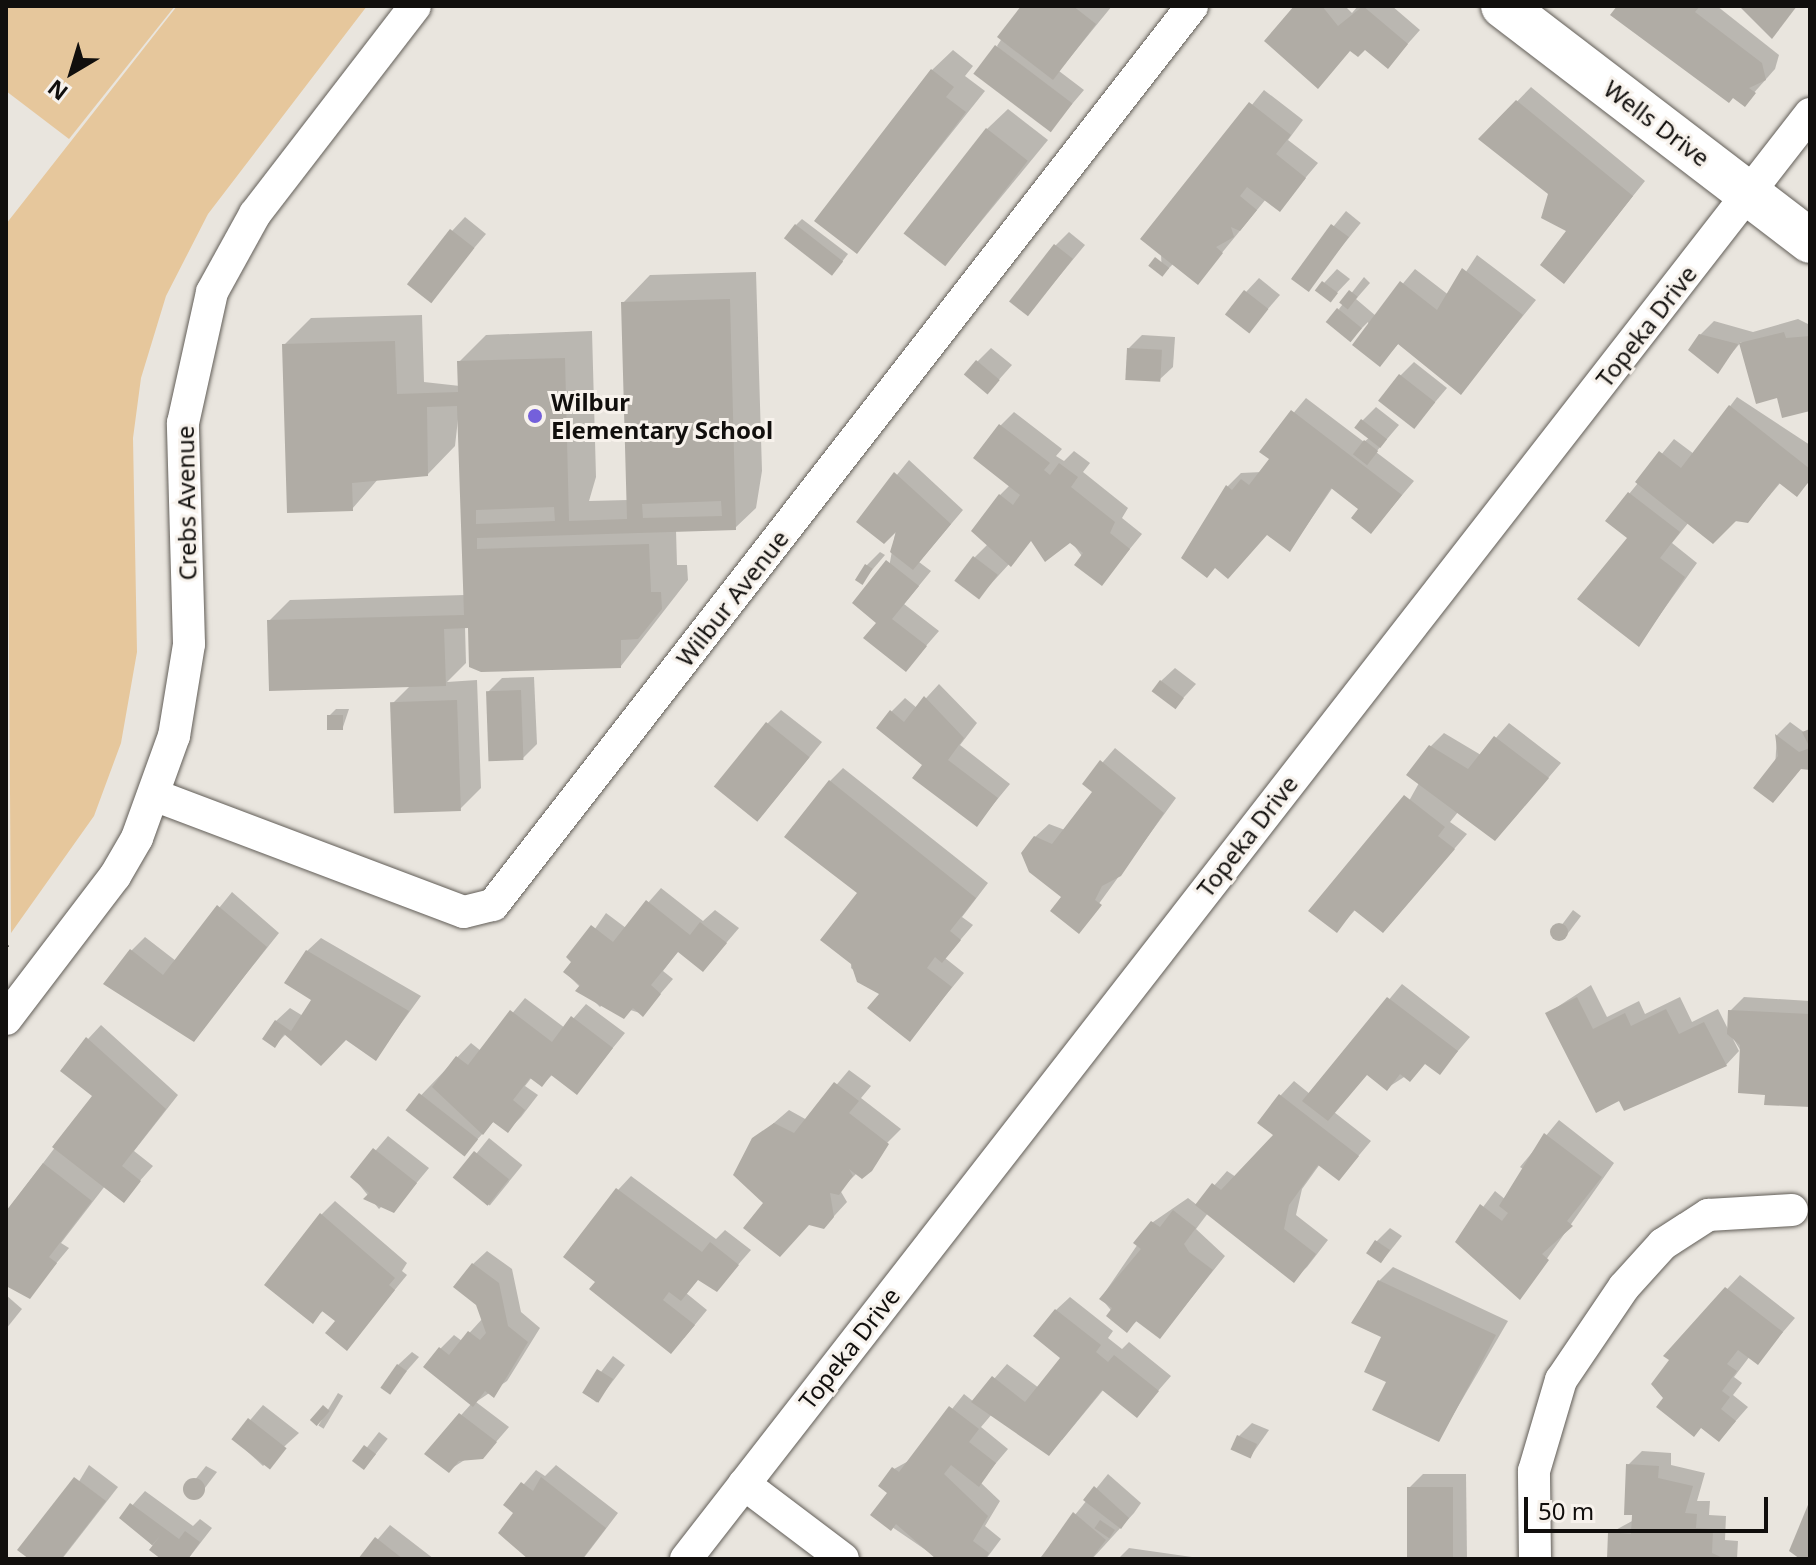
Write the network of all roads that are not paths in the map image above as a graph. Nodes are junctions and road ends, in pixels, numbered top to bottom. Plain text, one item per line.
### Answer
1 (415, 6) edge
2 (1192, 6) edge
3 (1503, 6) edge
4 (1810, 114) edge
5 (1750, 194) junction
6 (1810, 241) edge
7 (154, 795) junction
8 (6, 1019) edge
9 (1792, 1210) dead end
10 (744, 1484) junction
11 (686, 1559) edge
12 (843, 1559) edge
13 (1535, 1559) edge

1 - 7 street, Crebs Avenue
2 - 7 street, Wilbur Avenue
3 - 5 main road, Wells Drive
4 - 5 street, Topeka Drive
5 - 6 main road, Wells Drive
5 - 10 street, Topeka Drive
7 - 8 street, Crebs Avenue
9 - 13 street
10 - 11 street, Topeka Drive
10 - 12 street

